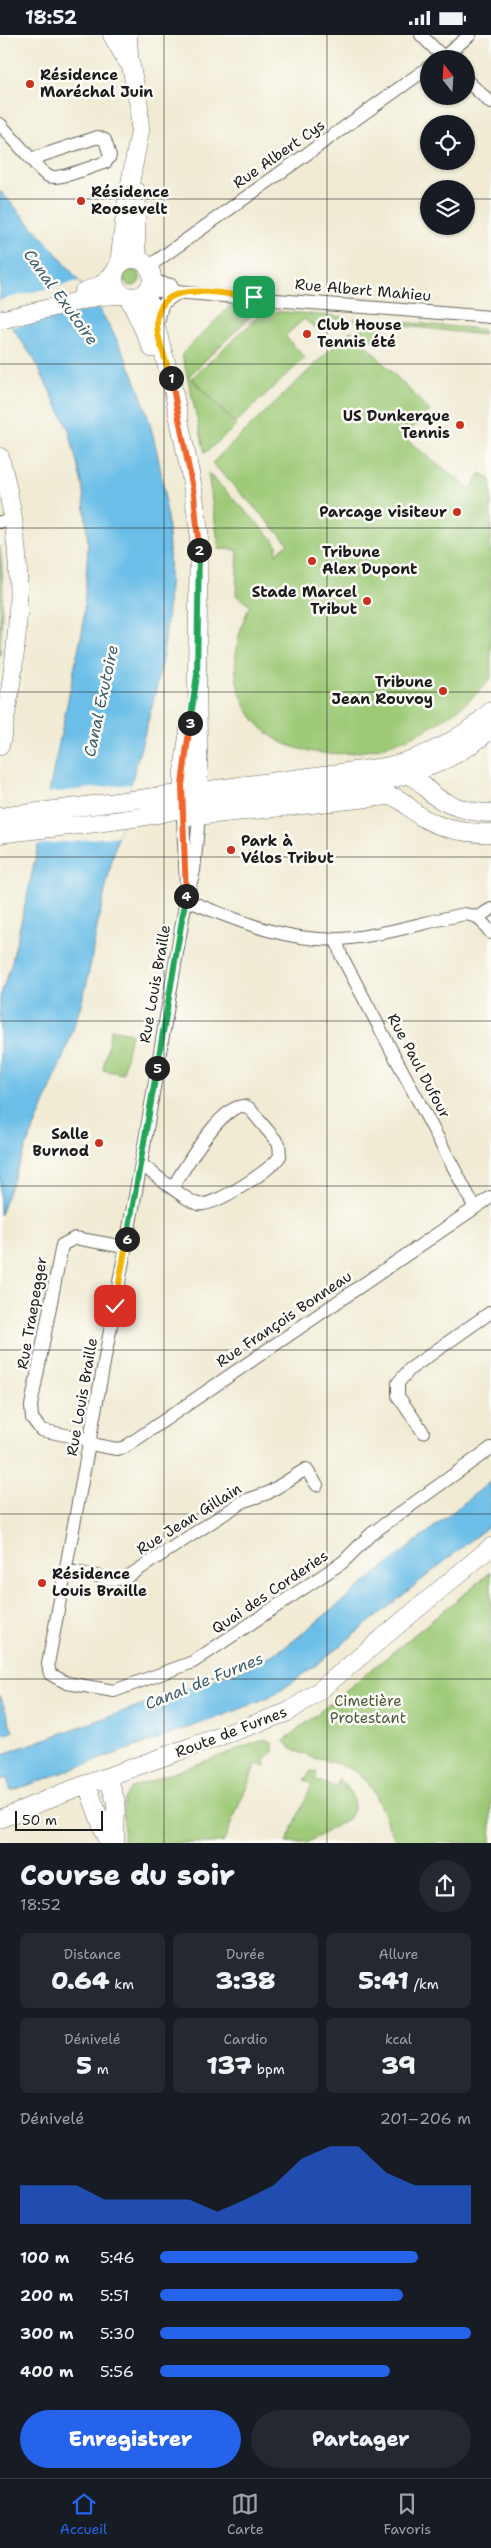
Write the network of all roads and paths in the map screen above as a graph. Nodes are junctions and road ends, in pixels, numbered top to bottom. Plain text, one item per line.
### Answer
1 (112, 35) edge
2 (128, 35) edge
3 (421, 35) edge
4 (470, 35) edge
5 (435, 50) edge
6 (452, 50) edge
7 (420, 74) edge
8 (133, 75) junction
9 (475, 88) edge
10 (491, 103) edge
11 (0, 125) edge
12 (138, 139) junction
13 (31, 159) junction
14 (117, 269) junction
15 (147, 277) junction
16 (99, 291) junction
17 (180, 291) junction
18 (203, 293) junction
19 (126, 296) junction
20 (0, 312) edge
21 (491, 317) edge
22 (0, 320) edge
23 (158, 334) junction
24 (179, 424) junction
25 (0, 457) edge
26 (7, 521) edge
27 (491, 711) edge
28 (491, 729) edge
29 (0, 746) edge
30 (434, 757) junction
31 (374, 769) junction
32 (409, 774) junction
33 (438, 797) junction
34 (405, 803) junction
35 (191, 805) junction
36 (491, 813) edge
37 (8, 824) edge
38 (491, 833) edge
39 (186, 900) junction
40 (491, 909) edge
41 (478, 917) junction
42 (491, 933) edge
43 (336, 939) junction
44 (142, 1159) junction
45 (175, 1184) junction
46 (491, 1197) edge
47 (475, 1208) junction
48 (125, 1247) junction
49 (491, 1312) edge
50 (423, 1432) dead end
51 (90, 1442) junction
52 (491, 1448) edge
53 (317, 1485) dead end
54 (491, 1547) edge
55 (491, 1556) edge
56 (66, 1570) junction
57 (48, 1664) joint
58 (110, 1781) junction
59 (88, 1788) junction
60 (7, 1817) edge
61 (108, 1843) edge
62 (115, 1843) edge

1 - 8 main road
2 - 8 main road
3 - 5 street
4 - 6 street
7 - 15 street, Rue Albert Cys
8 - 12 main road
9 - 10 street
11 - 13 street
12 - 14 main road
12 - 15 main road
13 - 13 street
14 - 15 main road
14 - 16 main road
14 - 19 main road
15 - 17 street, Rue Albert Mahieu
15 - 18 street, Rue Albert Mahieu
15 - 19 main road
15 - 23 main road
16 - 19 main road
16 - 20 main road
16 - 22 main road
17 - 18 street, Rue Albert Mahieu
17 - 23 street
18 - 21 street, Rue Albert Mahieu
19 - 24 main road
23 - 24 main road
24 - 35 main road
25 - 26 main road
26 - 29 main road
27 - 30 main road
28 - 30 main road
30 - 31 main road
30 - 32 main road
30 - 33 main road
31 - 32 main road
31 - 35 main road
32 - 33 main road
32 - 34 main road
32 - 35 main road
33 - 36 main road
34 - 35 main road
34 - 38 main road
35 - 37 main road
35 - 39 street, Rue Louis Braille
39 - 43 street
39 - 44 street, Rue Louis Braille
40 - 41 street
41 - 42 street
41 - 43 street
43 - 47 street, Rue Paul Dufour
44 - 45 street
44 - 48 street, Rue Louis Braille
45 - 45 street
46 - 47 street, Rue François Bonneau
47 - 51 street, Rue François Bonneau
48 - 51 street, Rue Louis Braille
48 - 51 street, Rue Traepegger
49 - 50 street
51 - 56 street, Rue Louis Braille
52 - 57 street, Quai des Corderies
53 - 56 street, Rue Jean Gillain
54 - 58 main road, Route de Furnes
55 - 58 main road, Route de Furnes
56 - 57 street, Rue Louis Braille
58 - 59 main road, Route de Furnes
58 - 62 main road
59 - 60 main road, Route de Furnes
59 - 61 main road

